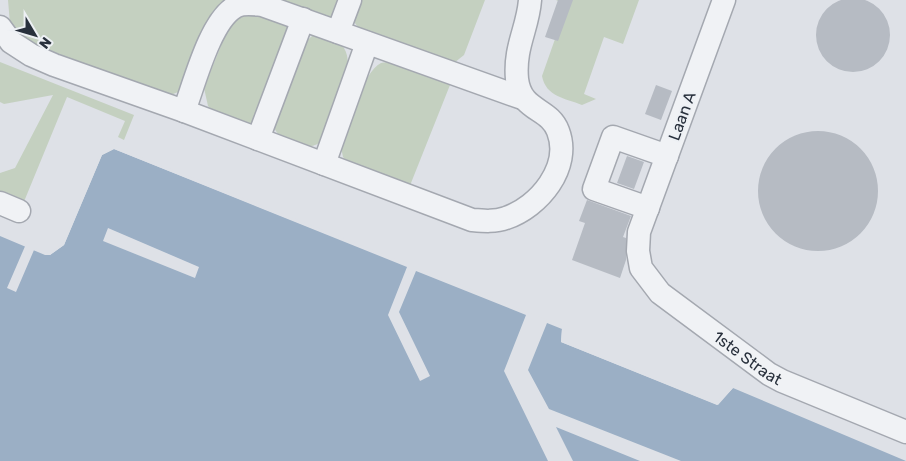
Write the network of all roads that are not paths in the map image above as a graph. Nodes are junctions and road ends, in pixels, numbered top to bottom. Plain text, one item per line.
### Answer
1 (350, 0) edge
2 (530, 0) edge
3 (724, 0) edge
4 (303, 20) junction
5 (0, 27) edge
6 (338, 32) junction
7 (367, 43) junction
8 (522, 98) junction
9 (184, 111) junction
10 (258, 139) junction
11 (667, 156) junction
12 (324, 164) junction
13 (648, 208) junction
14 (640, 232) joint
15 (906, 432) edge

1 - 6 lane
2 - 8 lane
3 - 11 lane, Laan A
4 - 6 lane
4 - 9 lane
4 - 10 lane
5 - 9 lane
6 - 7 lane
7 - 8 lane
7 - 12 lane
8 - 12 lane
9 - 10 lane
10 - 12 lane
11 - 13 lane, Laan A
11 - 13 lane
13 - 14 lane, Laan A
14 - 15 lane, 1ste Straat

